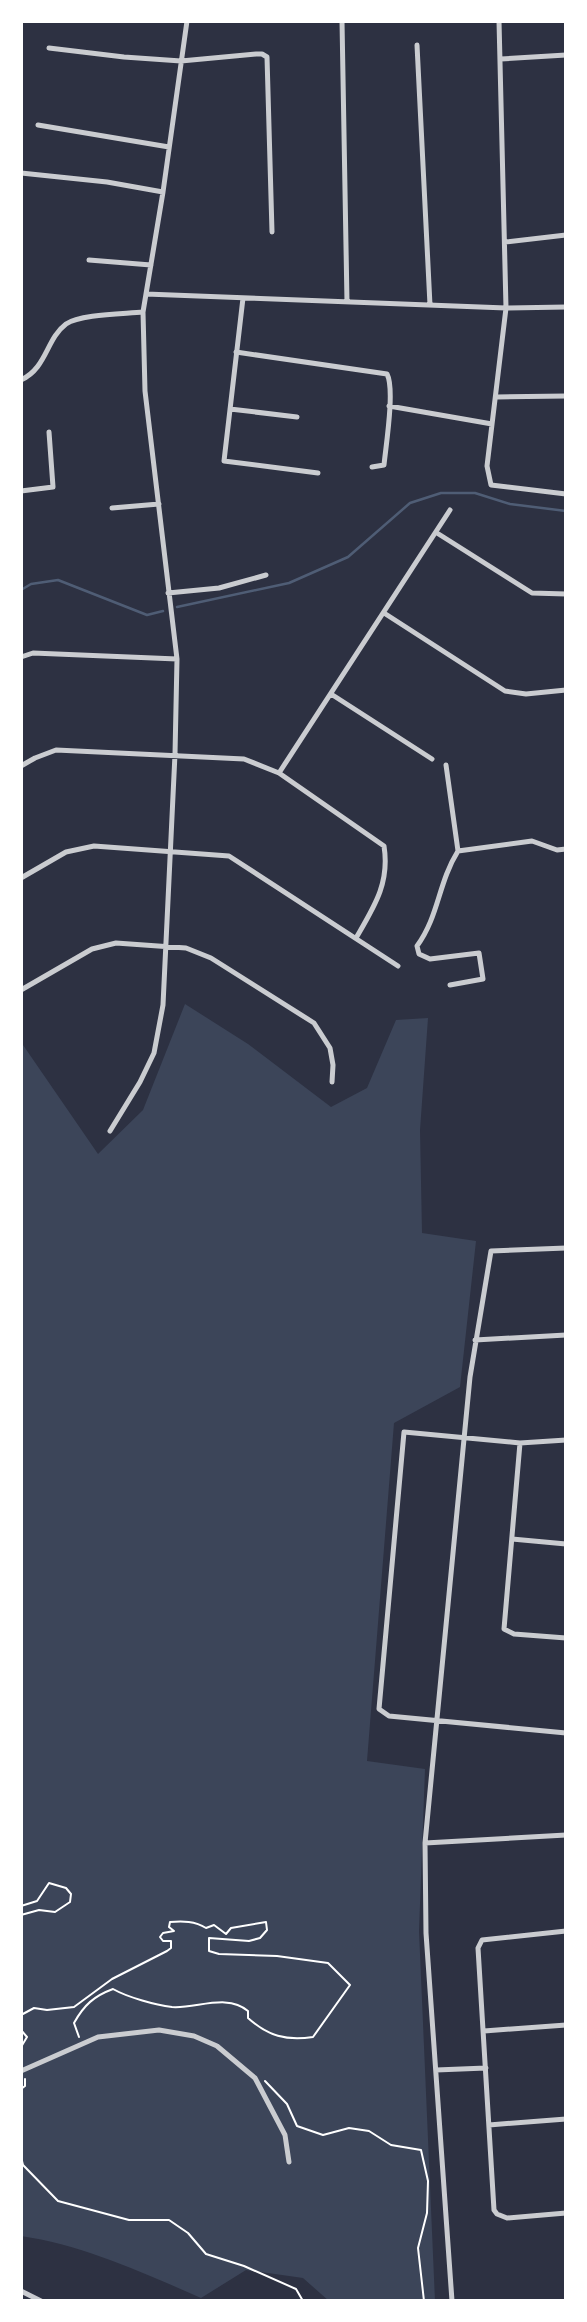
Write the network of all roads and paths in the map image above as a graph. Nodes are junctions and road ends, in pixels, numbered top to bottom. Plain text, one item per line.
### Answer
1 (187, 21) edge
2 (342, 21) edge
3 (499, 21) edge
4 (417, 45) dead end
5 (49, 48) dead end
6 (566, 55) edge
7 (501, 59) junction
8 (181, 61) junction
9 (38, 125) dead end
10 (169, 147) junction
11 (21, 173) edge
12 (163, 192) junction
13 (272, 232) dead end
14 (566, 235) edge
15 (505, 242) junction
16 (89, 260) dead end
17 (150, 265) junction
18 (146, 294) junction
19 (243, 298) junction
20 (348, 302) junction
21 (430, 305) junction
22 (566, 307) edge
23 (506, 308) junction
24 (143, 312) junction
25 (236, 352) junction
26 (21, 380) edge
27 (566, 396) edge
28 (497, 397) junction
29 (389, 406) junction
30 (230, 409) junction
31 (297, 417) dead end
32 (492, 424) junction
33 (49, 432) dead end
34 (372, 467) dead end
35 (318, 473) dead end
36 (21, 491) edge
37 (566, 494) edge
38 (159, 504) junction
39 (112, 508) dead end
40 (450, 510) dead end
41 (436, 533) junction
42 (266, 575) dead end
43 (168, 593) junction
44 (566, 594) edge
45 (384, 613) junction
46 (21, 657) edge
47 (177, 659) junction
48 (566, 690) edge
49 (331, 694) junction
50 (176, 754) junction
51 (432, 758) dead end
52 (446, 765) dead end
53 (21, 766) edge
54 (279, 773) junction
55 (566, 849) edge
56 (170, 850) junction
57 (458, 852) junction
58 (21, 878) edge
59 (356, 938) junction
60 (165, 946) junction
61 (398, 965) dead end
62 (450, 985) dead end
63 (21, 990) edge
64 (332, 1082) dead end
65 (110, 1131) dead end
66 (566, 1248) edge
67 (566, 1335) edge
68 (475, 1340) junction
69 (464, 1437) junction
70 (566, 1440) edge
71 (520, 1443) junction
72 (512, 1539) junction
73 (566, 1544) edge
74 (566, 1639) edge
75 (436, 1720) junction
76 (566, 1734) edge
77 (566, 1835) edge
78 (425, 1843) junction
79 (21, 1906) edge
80 (21, 1915) edge
81 (566, 1931) edge
82 (21, 2015) edge
83 (566, 2025) edge
84 (21, 2030) edge
85 (484, 2031) junction
86 (82, 2039) dead end
87 (21, 2047) edge
88 (486, 2068) junction
89 (436, 2070) junction
90 (21, 2074) edge
91 (262, 2078) dead end
92 (21, 2089) edge
93 (566, 2119) edge
94 (489, 2125) junction
95 (21, 2157) edge
96 (289, 2162) dead end
97 (566, 2213) edge
98 (21, 2291) edge
99 (41, 2301) edge
100 (303, 2301) edge
101 (424, 2301) edge
102 (453, 2301) edge

1 - 8 street
2 - 20 street
3 - 7 street
4 - 21 street
5 - 8 street
6 - 7 street
7 - 15 street
8 - 10 street
8 - 13 street
9 - 10 street
10 - 12 street
11 - 12 street
12 - 17 street
14 - 15 street
15 - 23 street
16 - 17 street
17 - 18 street
18 - 19 street
18 - 24 street
19 - 20 street
19 - 25 street
20 - 21 street
21 - 23 street
22 - 23 street
23 - 28 street
24 - 26 street
24 - 38 street
25 - 29 street
25 - 30 street
27 - 28 street
28 - 32 street
29 - 32 street
29 - 34 street
30 - 31 street
30 - 35 street
32 - 37 street
33 - 36 street
38 - 39 street
38 - 43 street
40 - 41 street
41 - 44 street
41 - 45 street
42 - 43 street
43 - 47 street
45 - 48 street
45 - 49 street
46 - 47 street
47 - 50 street
49 - 51 street
49 - 54 street
50 - 53 street
50 - 54 street
50 - 56 street
52 - 57 street
54 - 59 street
55 - 57 street
56 - 58 street
56 - 59 street
56 - 60 street
57 - 62 street
59 - 61 street
60 - 63 street
60 - 64 street
60 - 65 street
66 - 68 street
67 - 68 street
68 - 69 street
69 - 71 street
69 - 75 street
69 - 75 street
70 - 71 street
71 - 72 street
72 - 73 street
72 - 74 street
75 - 76 street
75 - 78 street
77 - 78 street
78 - 89 street
79 - 80 path
81 - 85 street
82 - 86 path
83 - 85 street
84 - 87 path
85 - 88 street
88 - 89 street
88 - 94 street
89 - 102 street
90 - 92 path
90 - 96 street
91 - 101 path
93 - 94 street
94 - 97 street
95 - 100 path
98 - 99 street

